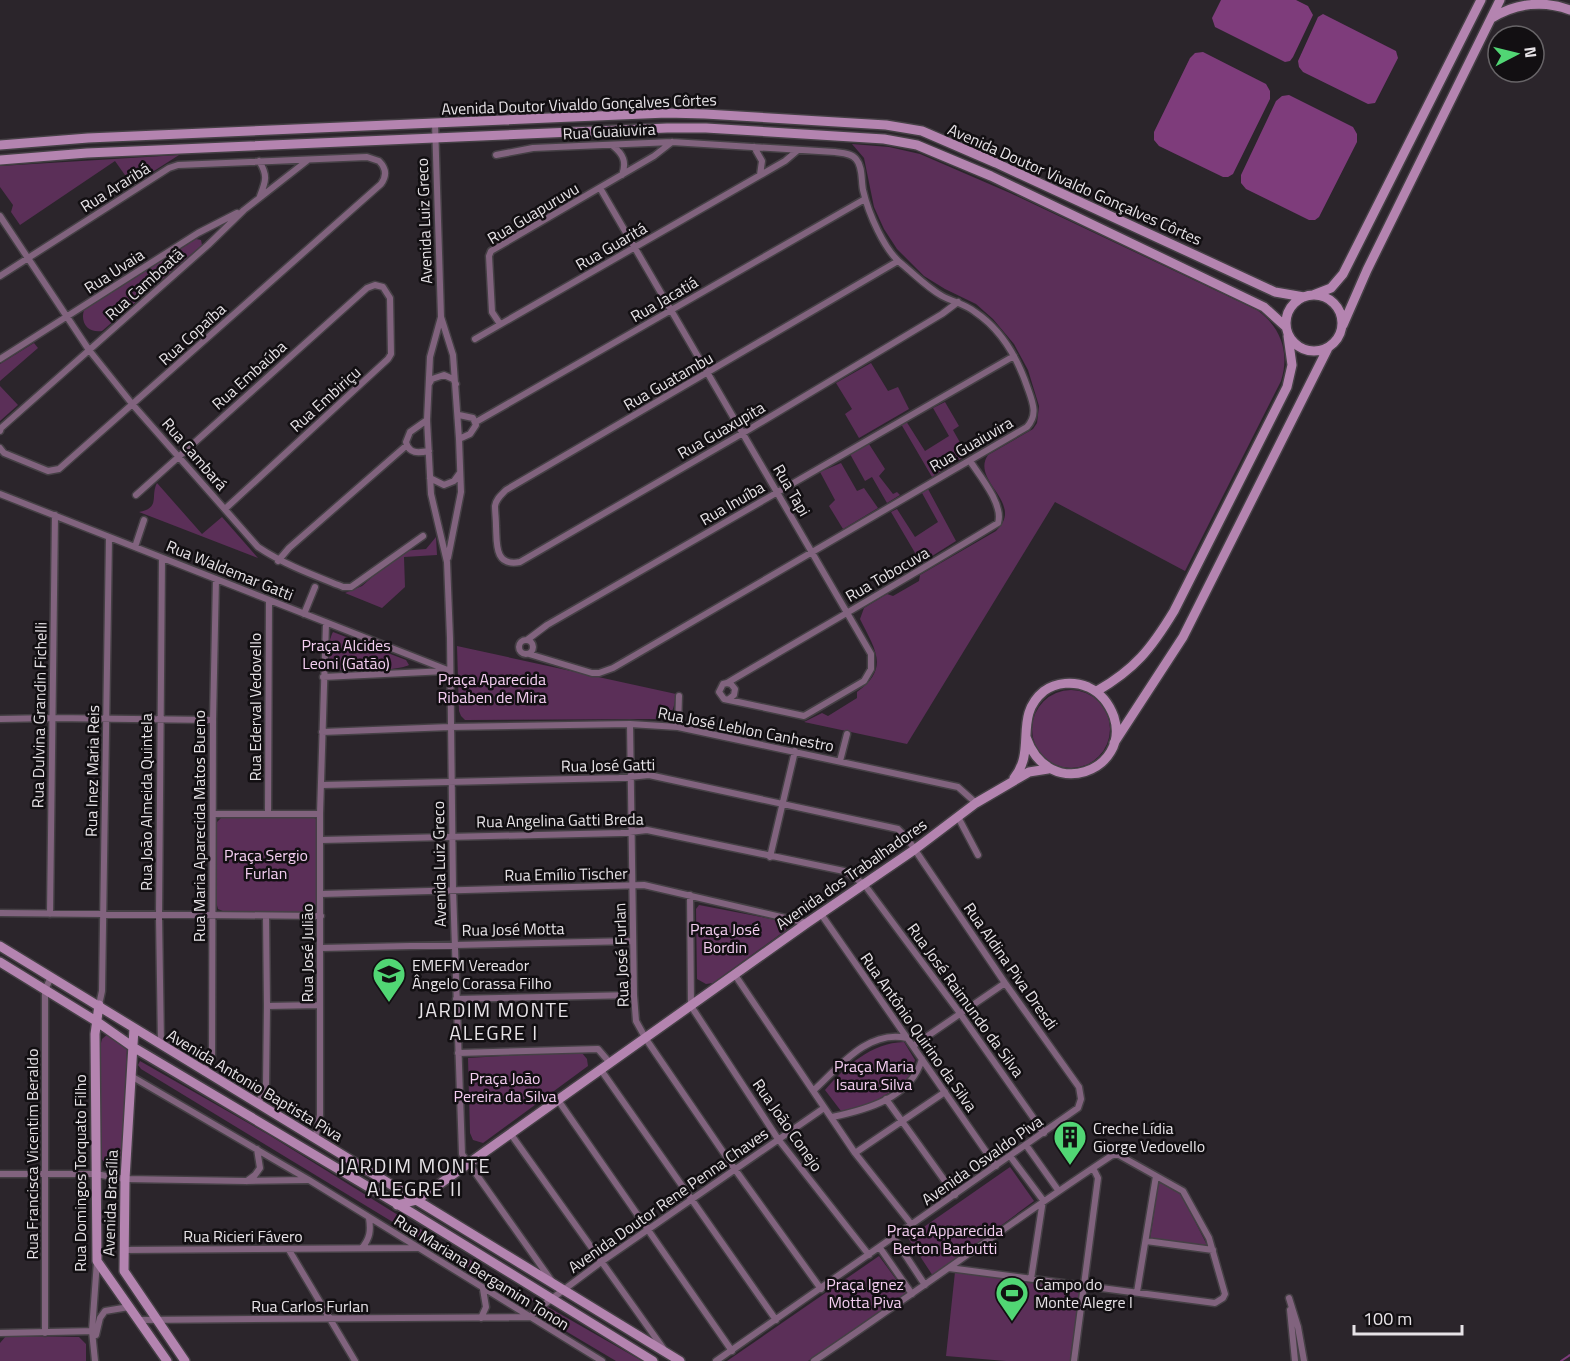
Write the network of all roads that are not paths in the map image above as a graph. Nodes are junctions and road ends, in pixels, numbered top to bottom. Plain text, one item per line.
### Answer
1 (1481, 0) edge
2 (1500, 0) edge
3 (1570, 10) edge
4 (1490, 19) junction
5 (435, 123) junction
6 (435, 138) junction
7 (672, 142) junction
8 (0, 145) edge
9 (613, 146) junction
10 (753, 147) junction
11 (798, 150) junction
12 (496, 155) dead end
13 (0, 160) edge
14 (308, 160) junction
15 (259, 161) junction
16 (384, 168) joint
17 (622, 175) junction
18 (760, 175) junction
19 (600, 188) junction
20 (259, 198) junction
21 (865, 199) junction
22 (244, 210) junction
23 (0, 216) edge
24 (198, 233) junction
25 (208, 245) junction
26 (635, 248) junction
27 (28, 258) junction
28 (898, 261) junction
29 (0, 276) edge
30 (383, 287) joint
31 (1309, 296) junction
32 (958, 302) junction
33 (671, 311) junction
34 (67, 317) junction
35 (441, 317) junction
36 (500, 324) junction
37 (1342, 325) junction
38 (1287, 331) junction
39 (475, 339) dead end
40 (1328, 348) junction
41 (89, 350) junction
42 (1014, 356) junction
43 (0, 359) edge
44 (709, 373) junction
45 (456, 384) junction
46 (428, 385) junction
47 (133, 405) junction
48 (459, 415) junction
49 (427, 420) junction
50 (476, 422) junction
51 (0, 431) edge
52 (743, 433) junction
53 (459, 438) junction
54 (407, 445) junction
55 (0, 448) edge
56 (429, 451) junction
57 (179, 455) junction
58 (970, 461) junction
59 (460, 473) junction
60 (430, 478) junction
61 (778, 492) junction
62 (0, 494) edge
63 (136, 495) dead end
64 (225, 509) junction
65 (55, 515) junction
66 (144, 520) dead end
67 (423, 536) dead end
68 (110, 538) junction
69 (135, 547) junction
70 (497, 549) joint
71 (812, 553) junction
72 (162, 558) junction
73 (278, 561) junction
74 (447, 562) junction
75 (216, 579) junction
76 (315, 586) dead end
77 (269, 602) junction
78 (847, 612) junction
79 (304, 614) junction
80 (326, 623) junction
81 (527, 640) junction
82 (529, 654) junction
83 (413, 658) junction
84 (450, 671) junction
85 (402, 672) junction
86 (323, 677) junction
87 (727, 683) junction
88 (1097, 691) junction
89 (679, 696) dead end
90 (729, 699) junction
91 (52, 717) junction
92 (0, 719) edge
93 (106, 719) junction
94 (161, 719) junction
95 (213, 720) junction
96 (630, 724) junction
97 (450, 727) junction
98 (678, 727) junction
99 (322, 732) junction
100 (847, 734) dead end
101 (1026, 737) junction
102 (1114, 744) junction
103 (795, 751) junction
104 (840, 761) junction
105 (1048, 768) junction
106 (632, 777) junction
107 (452, 782) junction
108 (1011, 783) junction
109 (322, 785) junction
110 (976, 803) junction
111 (782, 805) junction
112 (268, 813) junction
113 (214, 814) junction
114 (320, 814) junction
115 (958, 817) junction
116 (633, 832) junction
117 (452, 836) junction
118 (321, 840) junction
119 (914, 850) junction
120 (978, 855) dead end
121 (770, 856) junction
122 (864, 884) junction
123 (632, 886) junction
124 (453, 889) junction
125 (321, 894) junction
126 (690, 895) junction
127 (0, 913) edge
128 (50, 914) junction
129 (820, 914) junction
130 (103, 916) junction
131 (159, 916) junction
132 (213, 916) junction
133 (266, 916) junction
134 (321, 916) junction
135 (807, 923) junction
136 (633, 941) junction
137 (454, 944) junction
138 (0, 946) edge
139 (321, 948) junction
140 (0, 962) edge
141 (735, 975) junction
142 (51, 977) junction
143 (1005, 983) junction
144 (45, 990) junction
145 (634, 995) junction
146 (456, 999) junction
147 (99, 1005) junction
148 (320, 1005) junction
149 (267, 1006) junction
150 (691, 1006) junction
151 (959, 1012) junction
152 (96, 1021) junction
153 (134, 1028) junction
154 (907, 1038) junction
155 (646, 1039) junction
156 (161, 1046) junction
157 (913, 1046) junction
158 (133, 1047) junction
159 (458, 1053) junction
160 (922, 1059) junction
161 (610, 1063) junction
162 (601, 1070) junction
163 (204, 1072) junction
164 (131, 1076) junction
165 (814, 1090) junction
166 (945, 1092) junction
167 (886, 1099) junction
168 (1081, 1099) joint
169 (558, 1100) junction
170 (258, 1104) junction
171 (824, 1108) junction
172 (832, 1117) junction
173 (902, 1122) junction
174 (510, 1133) junction
175 (1044, 1133) junction
176 (315, 1139) junction
177 (778, 1139) junction
178 (1026, 1145) junction
179 (257, 1149) junction
180 (855, 1153) junction
181 (1010, 1156) junction
182 (469, 1162) junction
183 (359, 1165) junction
184 (996, 1166) junction
185 (734, 1168) junction
186 (1093, 1168) junction
187 (0, 1174) edge
188 (46, 1174) junction
189 (95, 1174) junction
190 (1156, 1176) junction
191 (351, 1177) junction
192 (125, 1179) junction
193 (309, 1180) junction
194 (246, 1182) junction
195 (1058, 1190) junction
196 (956, 1195) junction
197 (417, 1200) junction
198 (692, 1200) junction
199 (1043, 1200) junction
200 (397, 1204) junction
201 (414, 1214) junction
202 (369, 1218) junction
203 (912, 1226) junction
204 (648, 1230) junction
205 (894, 1238) junction
206 (1146, 1241) junction
207 (362, 1248) junction
208 (417, 1248) junction
209 (880, 1248) junction
210 (124, 1250) junction
211 (289, 1250) junction
212 (1213, 1250) junction
213 (869, 1256) junction
214 (97, 1261) junction
215 (601, 1262) junction
216 (949, 1268) junction
217 (1030, 1279) junction
218 (553, 1282) junction
219 (925, 1285) junction
220 (1084, 1286) junction
221 (483, 1288) junction
222 (821, 1289) junction
223 (565, 1290) junction
224 (1137, 1292) junction
225 (912, 1294) junction
226 (551, 1299) junction
227 (129, 1307) junction
228 (531, 1317) junction
229 (481, 1318) junction
230 (139, 1320) junction
231 (156, 1320) junction
232 (331, 1320) junction
233 (776, 1320) junction
234 (94, 1331) junction
235 (0, 1333) edge
236 (45, 1333) junction
237 (665, 1351) junction
238 (732, 1351) junction
239 (95, 1361) edge
240 (167, 1361) edge
241 (185, 1361) edge
242 (355, 1361) edge
243 (602, 1361) edge
244 (653, 1361) edge
245 (681, 1361) edge
246 (716, 1361) edge
247 (814, 1361) edge
248 (1074, 1361) edge
249 (1295, 1361) edge
250 (1304, 1361) edge

1 - 31 main road
2 - 4 main road
3 - 4 main road
4 - 37 main road
5 - 6 street, Avenida Luiz Greco
5 - 8 main road, Avenida Doutor Vivaldo Gonçalves Côrtes
5 - 31 main road, Avenida Doutor Vivaldo Gonçalves Côrtes
6 - 13 main road, Avenida Doutor Vivaldo Gonçalves Côrtes
6 - 35 street, Avenida Luiz Greco
6 - 38 main road, Avenida Doutor Vivaldo Gonçalves Côrtes
7 - 9 street, Rua Guaiuvira
7 - 10 street, Rua Guaiuvira
7 - 17 street, Rua Guapuruvu
9 - 12 street, Rua Guaiuvira
9 - 17 street
10 - 11 street, Rua Guaiuvira
10 - 18 street
11 - 18 street, Rua Guaritá
11 - 21 street, Rua Guaiuvira
14 - 15 street, Rua Araribá
14 - 16 street, Rua Araribá
14 - 20 street, Rua Camboatã
15 - 20 street
15 - 27 street, Rua Araribá
16 - 47 street, Rua Copaíba
17 - 19 street, Rua Guapuruvu
18 - 26 street, Rua Guaritá
19 - 26 street, Rua Tapi
19 - 36 street, Rua Guapuruvu
20 - 22 street, Rua Camboatã
21 - 28 street, Rua Guaiuvira
21 - 33 street, Rua Jacatiá
22 - 24 street, Rua Uvaia
22 - 25 street, Rua Camboatã
23 - 27 street, Rua Cambará
24 - 25 street
24 - 34 street, Rua Uvaia
25 - 41 street, Rua Camboatã
26 - 33 street, Rua Tapi
26 - 36 street, Rua Guaritá
27 - 29 street, Rua Araribá
27 - 34 street, Rua Cambará
28 - 32 street, Rua Guaiuvira
28 - 44 street, Rua Guatambu
30 - 57 street, Rua Embaúba
30 - 64 street, Rua Embiriçu
31 - 37 main road
31 - 38 main road
32 - 42 street, Rua Guaiuvira
32 - 52 street, Rua Guaxupita
33 - 44 street, Rua Tapi
33 - 50 street, Rua Jacatiá
34 - 41 street, Rua Cambará
34 - 43 street, Rua Uvaia
35 - 45 street, Avenida Luiz Greco
35 - 46 street, Avenida Luiz Greco
36 - 39 street, Rua Guaritá
37 - 40 main road
38 - 40 main road
38 - 88 main road
40 - 102 main road
41 - 47 street, Rua Cambará
41 - 51 street, Rua Camboatã
42 - 58 street, Rua Guaiuvira
42 - 61 street, Rua Inuíba
44 - 52 street, Rua Tapi
44 - 70 street, Rua Guatambu
45 - 46 street
45 - 48 street, Avenida Luiz Greco
46 - 49 street, Avenida Luiz Greco
47 - 55 street, Rua Copaíba
47 - 57 street, Rua Cambará
48 - 50 street
48 - 53 street, Avenida Luiz Greco
49 - 54 street
49 - 56 street, Avenida Luiz Greco
50 - 53 street, Rua Jacatiá
52 - 61 street, Rua Tapi
52 - 70 street, Rua Guaxupita
53 - 59 street, Avenida Luiz Greco
54 - 56 street
54 - 73 street
56 - 60 street, Avenida Luiz Greco
57 - 63 street, Rua Embaúba
57 - 64 street, Rua Cambará
58 - 71 street, Rua Guaiuvira
58 - 78 street, Rua Tobocuva
59 - 60 street
59 - 74 street, Avenida Luiz Greco
60 - 74 street, Avenida Luiz Greco
61 - 71 street, Rua Tapi
61 - 81 street, Rua Inuíba
62 - 65 street, Rua Waldemar Gatti
64 - 73 street, Rua Cambará
65 - 68 street, Rua Waldemar Gatti
65 - 91 street, Rua Dulvina Grandin Fichelli
66 - 69 street
67 - 73 street, Rua Cambará
68 - 69 street, Rua Waldemar Gatti
68 - 93 street, Rua Inez Maria Reis
69 - 72 street, Rua Waldemar Gatti
71 - 78 street, Rua Tapi
71 - 82 street, Rua Guaiuvira
72 - 75 street, Rua Waldemar Gatti
72 - 94 street, Rua João Almeida Quintela
74 - 84 street, Avenida Luiz Greco
75 - 77 street, Rua Waldemar Gatti
75 - 95 street, Rua Maria Aparecida Matos Bueno
76 - 79 street
77 - 79 street, Rua Waldemar Gatti
77 - 112 street, Rua Ederval Vedovello
78 - 87 street, Rua Tobocuva
78 - 90 street, Rua Tapi
79 - 80 street, Rua Waldemar Gatti
80 - 83 street, Rua Waldemar Gatti
80 - 86 street, Rua José Julião
81 - 82 street
81 - 82 street
83 - 84 street, Rua Waldemar Gatti
83 - 85 street
84 - 85 street
84 - 97 street, Avenida Luiz Greco
85 - 86 street
86 - 99 street, Rua José Julião
87 - 90 street
87 - 90 street
88 - 101 main road
88 - 102 main road
89 - 98 street
91 - 92 street
91 - 93 street
91 - 128 street, Rua Dulvina Grandin Fichelli
93 - 94 street
93 - 130 street, Rua Inez Maria Reis
94 - 95 street
94 - 131 street, Rua João Almeida Quintela
95 - 113 street, Rua Maria Aparecida Matos Bueno
96 - 97 street, Rua José Leblon Canhestro
96 - 98 street, Rua José Leblon Canhestro
96 - 106 street, Rua José Furlan
97 - 99 street, Rua José Leblon Canhestro
97 - 107 street, Avenida Luiz Greco
98 - 103 street, Rua José Leblon Canhestro
99 - 109 street, Rua José Julião
100 - 104 street
101 - 105 main road
101 - 108 main road
102 - 105 main road
103 - 104 street, Rua José Leblon Canhestro
103 - 111 street
104 - 110 street, Rua José Leblon Canhestro
105 - 108 main road, Avenida dos Trabalhadores
106 - 107 street, Rua José Gatti
106 - 111 street, Rua José Gatti
106 - 116 street, Rua José Furlan
107 - 109 street, Rua José Gatti
107 - 117 street, Avenida Luiz Greco
108 - 110 main road, Avenida dos Trabalhadores
109 - 114 street, Rua José Julião
110 - 115 main road, Avenida dos Trabalhadores
111 - 119 street, Rua José Gatti
111 - 121 street
112 - 113 street
112 - 114 street
113 - 132 street, Rua Maria Aparecida Matos Bueno
114 - 118 street, Rua José Julião
115 - 119 main road, Avenida dos Trabalhadores
115 - 120 street
116 - 117 street, Rua Angelina Gatti Breda
116 - 121 street, Rua Angelina Gatti Breda
116 - 123 street, Rua José Furlan
117 - 118 street, Rua Angelina Gatti Breda
117 - 124 street, Avenida Luiz Greco
118 - 125 street, Rua José Julião
119 - 122 main road, Avenida dos Trabalhadores
119 - 143 street, Rua Aldina Piva Dresdi
121 - 122 street, Rua Angelina Gatti Breda
122 - 129 main road, Avenida dos Trabalhadores
122 - 151 street, Rua José Raimundo da Silva
123 - 124 street, Rua Emílio Tischer
123 - 126 street, Rua Emílio Tischer
123 - 136 street, Rua José Furlan
124 - 125 street, Rua Emílio Tischer
124 - 137 street, Avenida Luiz Greco
125 - 134 street, Rua José Julião
126 - 135 street, Rua Emílio Tischer
126 - 150 street
127 - 128 street
128 - 130 street
129 - 135 main road, Avenida dos Trabalhadores
129 - 154 street, Rua Antônio Quirino da Silva
130 - 131 street
130 - 147 street, Rua Inez Maria Reis
131 - 132 street
131 - 156 street, Rua João Almeida Quintela
132 - 133 street
132 - 163 street, Rua Maria Aparecida Matos Bueno
133 - 134 street
133 - 149 street
134 - 139 street, Rua José Julião
135 - 141 main road, Avenida dos Trabalhadores
136 - 137 street, Rua José Motta
136 - 145 street, Rua José Furlan
137 - 139 street, Rua José Motta
137 - 146 street, Avenida Luiz Greco
138 - 142 main road, Avenida Antonio Baptista Piva
139 - 148 street, Rua José Julião
140 - 144 main road, Avenida Antonio Baptista Piva
141 - 150 main road, Avenida dos Trabalhadores
141 - 165 street
142 - 144 street, Rua Francisca Vicentim Beraldo
142 - 147 main road, Avenida Antonio Baptista Piva
143 - 151 street
143 - 168 street, Rua Aldina Piva Dresdi
144 - 152 main road, Avenida Antonio Baptista Piva
144 - 188 street, Rua Francisca Vicentim Beraldo
145 - 146 street
145 - 155 street, Rua José Furlan
146 - 159 street, Avenida Luiz Greco
147 - 152 main road, Rua Domingos Torquato Filho
147 - 153 main road, Avenida Antonio Baptista Piva
148 - 149 street
148 - 176 street, Rua José Julião
149 - 170 street
150 - 155 main road, Avenida dos Trabalhadores
150 - 177 street, Rua João Conejo
151 - 157 street
151 - 175 street, Rua José Raimundo da Silva
152 - 158 main road, Avenida Antonio Baptista Piva
152 - 189 main road, Rua Domingos Torquato Filho
153 - 156 main road, Avenida Antonio Baptista Piva
153 - 158 main road, Avenida Brasília
154 - 157 street, Rua Antônio Quirino da Silva
154 - 165 street
155 - 161 main road, Avenida dos Trabalhadores
155 - 185 street, Rua José Furlan
156 - 163 main road, Avenida Antonio Baptista Piva
157 - 160 street, Rua Antônio Quirino da Silva
158 - 164 main road, Avenida Brasília
158 - 191 main road, Avenida Antonio Baptista Piva
159 - 161 street
159 - 182 street, Avenida Luiz Greco
160 - 166 street, Rua Antônio Quirino da Silva
160 - 167 street
161 - 162 main road, Avenida dos Trabalhadores
162 - 169 main road, Avenida dos Trabalhadores
162 - 198 street
163 - 170 main road, Avenida Antonio Baptista Piva
164 - 179 street, Rua Mariana Bergamim Tonon
164 - 192 main road, Avenida Brasília
165 - 171 street
166 - 173 street
166 - 184 street, Rua Antônio Quirino da Silva
167 - 172 street
167 - 173 street
168 - 175 street, Avenida Osvaldo Piva
169 - 174 main road, Avenida dos Trabalhadores
169 - 204 street
170 - 176 main road, Avenida Antonio Baptista Piva
171 - 172 street
171 - 177 street, Avenida Doutor Rene Penna Chaves
172 - 180 street
173 - 180 street
173 - 196 street
174 - 182 main road, Avenida dos Trabalhadores
174 - 215 street
175 - 178 street, Avenida Osvaldo Piva
176 - 183 main road, Avenida Antonio Baptista Piva
177 - 185 street, Avenida Doutor Rene Penna Chaves
177 - 213 street, Rua João Conejo
178 - 181 street, Avenida Osvaldo Piva
178 - 195 street
179 - 193 street, Rua Mariana Bergamim Tonon
179 - 194 street
180 - 203 street
181 - 184 street, Avenida Osvaldo Piva
181 - 199 street
182 - 197 main road, Avenida dos Trabalhadores
182 - 218 street, Avenida Luiz Greco
183 - 191 main road
183 - 197 main road, Avenida Antonio Baptista Piva
184 - 196 street, Avenida Osvaldo Piva
185 - 198 street, Avenida Doutor Rene Penna Chaves
185 - 222 street, Rua José Furlan
186 - 190 street
186 - 195 street
186 - 220 street
187 - 188 street
188 - 189 street
188 - 236 street, Rua Francisca Vicentim Beraldo
189 - 192 street
189 - 214 main road, Rua Domingos Torquato Filho
190 - 206 street
190 - 212 street
191 - 200 main road, Avenida Antonio Baptista Piva
192 - 194 street
192 - 210 main road, Avenida Brasília
193 - 194 street
193 - 202 street, Rua Mariana Bergamim Tonon
195 - 199 street
196 - 203 street, Avenida Osvaldo Piva
197 - 200 main road, Avenida dos Trabalhadores
197 - 201 main road
197 - 218 main road, Avenida Antonio Baptista Piva
198 - 204 street, Avenida Doutor Rene Penna Chaves
198 - 233 street
199 - 216 street
199 - 217 street
200 - 201 main road, Avenida Antonio Baptista Piva
201 - 226 main road, Avenida Antonio Baptista Piva
202 - 207 street
202 - 208 street, Rua Mariana Bergamim Tonon
203 - 205 street, Avenida Osvaldo Piva
204 - 215 street, Avenida Doutor Rene Penna Chaves
204 - 238 street
205 - 209 street, Avenida Osvaldo Piva
205 - 219 street
206 - 212 street
206 - 224 street
207 - 208 street, Rua Ricieri Fávero
207 - 211 street, Rua Ricieri Fávero
208 - 221 street, Rua Mariana Bergamim Tonon
209 - 213 street, Avenida Osvaldo Piva
209 - 225 street
210 - 211 street, Rua Ricieri Fávero
210 - 231 main road, Avenida Brasília
211 - 232 street
212 - 224 street
213 - 222 street, Avenida Osvaldo Piva
214 - 227 main road, Avenida Brasília
214 - 234 street, Rua Domingos Torquato Filho
215 - 223 street, Avenida Doutor Rene Penna Chaves
215 - 237 street
216 - 217 street
216 - 219 street
217 - 220 street
218 - 223 main road, Avenida Antonio Baptista Piva
219 - 225 street
220 - 224 street
220 - 248 street
221 - 228 street, Rua Mariana Bergamim Tonon
221 - 229 street
222 - 233 street, Avenida Osvaldo Piva
223 - 226 street, Avenida Doutor Rene Penna Chaves
223 - 237 main road, Avenida Antonio Baptista Piva
225 - 247 street
226 - 228 street, Avenida Doutor Rene Penna Chaves
226 - 244 main road, Avenida Antonio Baptista Piva
227 - 230 main road, Avenida Brasília
227 - 234 street, Rua Domingos Torquato Filho
228 - 229 street, Rua Carlos Furlan
228 - 243 street, Rua Mariana Bergamim Tonon
229 - 232 street, Rua Carlos Furlan
230 - 231 street, Rua Carlos Furlan
230 - 240 main road, Avenida Brasília
231 - 232 street, Rua Carlos Furlan
231 - 241 main road, Avenida Brasília
232 - 242 street
233 - 238 street, Avenida Osvaldo Piva
234 - 236 street
234 - 239 street, Rua Domingos Torquato Filho
235 - 236 street
237 - 245 main road, Avenida Antonio Baptista Piva
238 - 246 street, Avenida Osvaldo Piva
249 - 250 street

